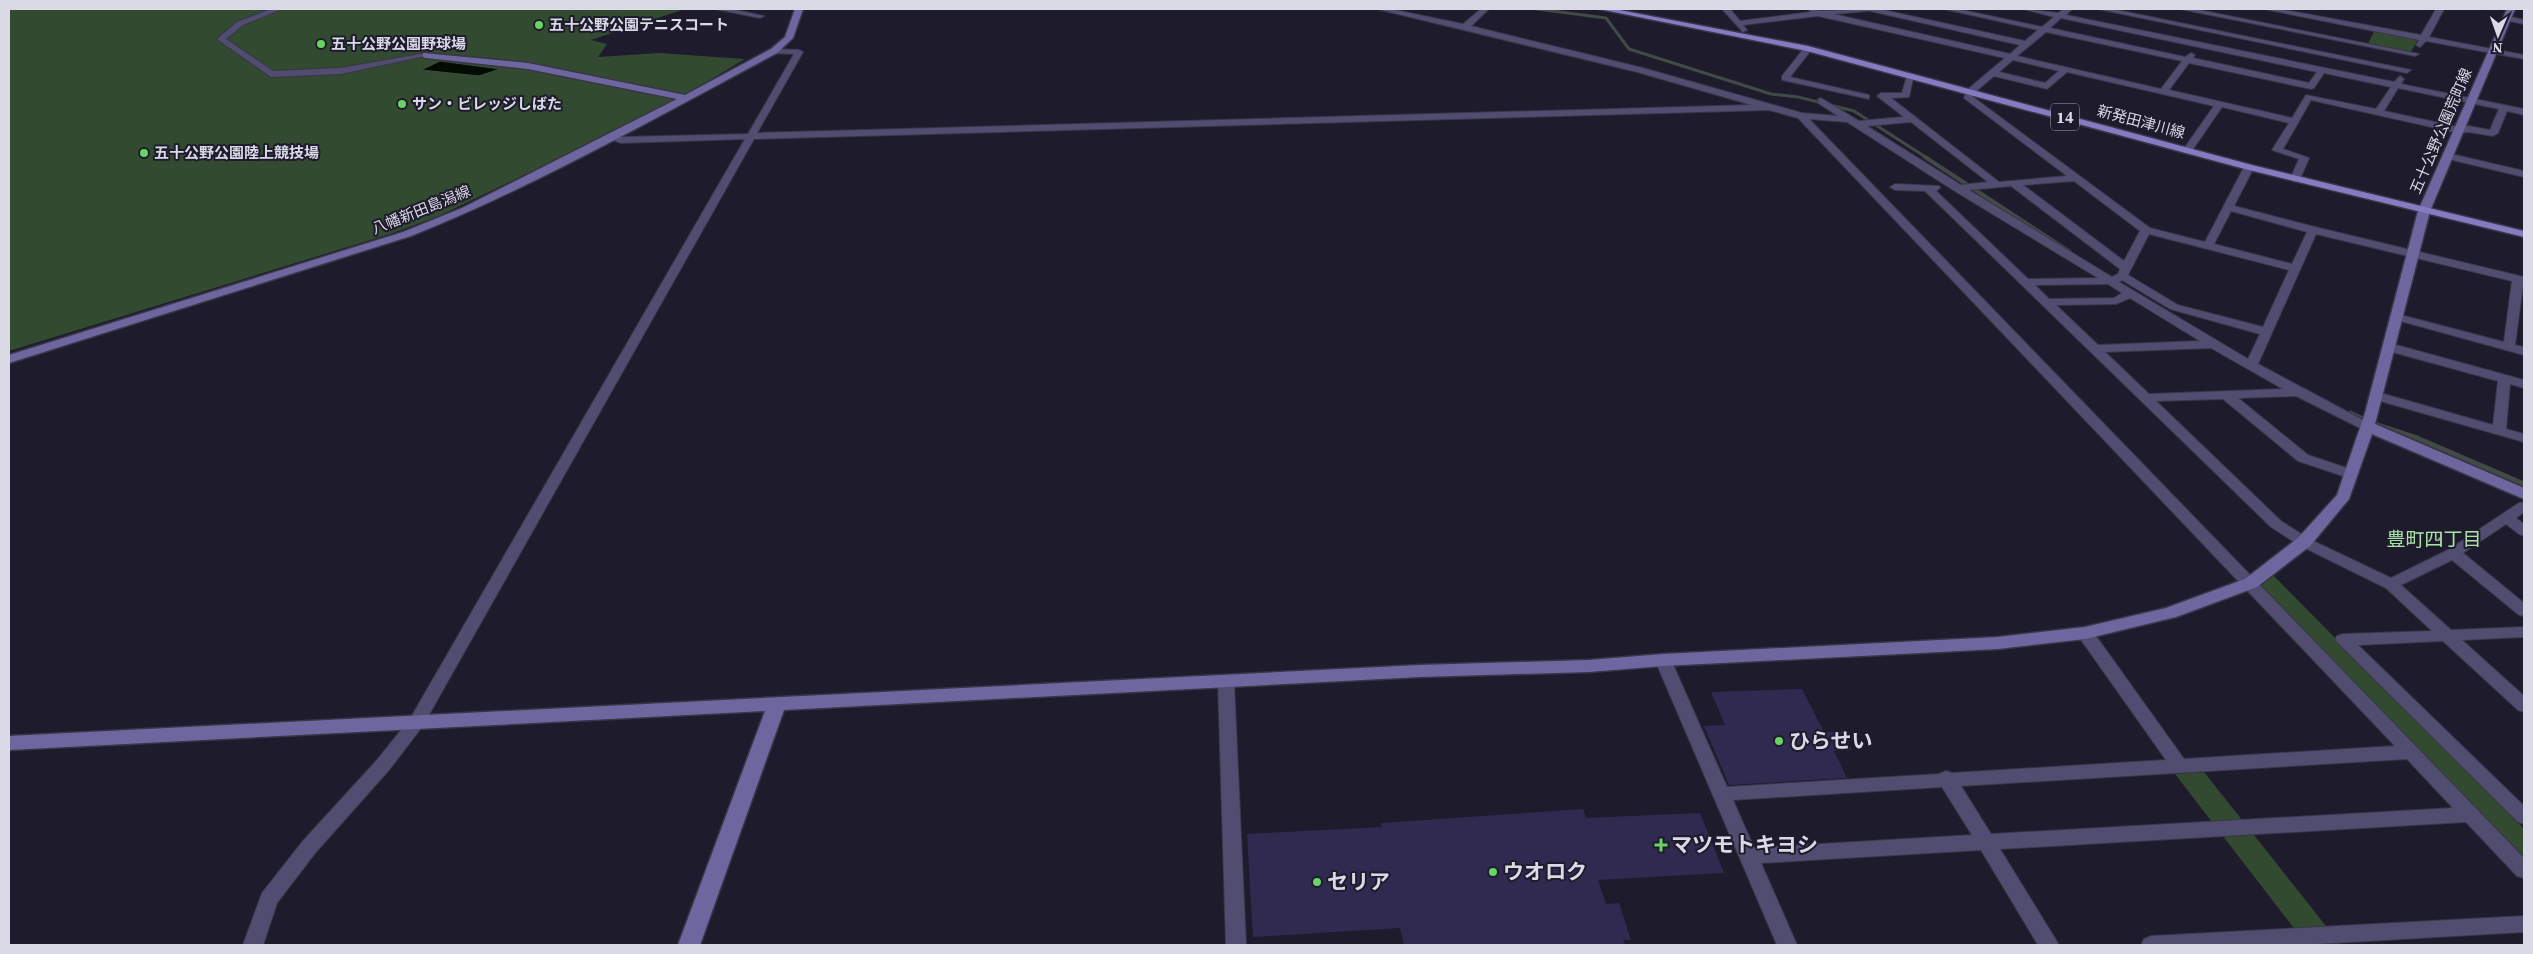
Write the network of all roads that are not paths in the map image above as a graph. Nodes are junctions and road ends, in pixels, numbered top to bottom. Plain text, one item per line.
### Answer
1 (278, 9) edge
2 (719, 9) edge
3 (799, 9) edge
4 (1381, 9) edge
5 (1485, 9) edge
6 (1603, 9) edge
7 (1726, 9) edge
8 (1812, 9) edge
9 (1868, 9) edge
10 (1948, 9) edge
11 (2027, 9) edge
12 (2068, 9) edge
13 (2102, 9) edge
14 (2184, 9) edge
15 (2268, 9) edge
16 (2440, 9) edge
17 (2498, 9) edge
18 (2284, 12) junction
19 (2510, 13) edge
20 (1821, 14) junction
21 (2060, 15) junction
22 (760, 16) dead end
23 (2524, 22) edge
24 (1738, 24) junction
25 (2272, 26) junction
26 (1466, 27) junction
27 (2043, 29) junction
28 (1748, 37) junction
29 (2423, 38) junction
30 (2260, 40) junction
31 (2026, 44) junction
32 (2201, 45) junction
33 (1808, 49) junction
34 (774, 51) junction
35 (2491, 51) junction
36 (2246, 54) junction
37 (2415, 54) junction
38 (426, 55) joint
39 (2524, 57) edge
40 (2010, 58) junction
41 (2187, 60) junction
42 (2065, 70) junction
43 (2322, 70) junction
44 (2407, 70) junction
45 (1992, 73) junction
46 (1911, 76) junction
47 (2396, 85) junction
48 (1970, 92) junction
49 (2163, 92) junction
50 (1883, 96) junction
51 (1866, 97) junction
52 (687, 98) junction
53 (2470, 100) junction
54 (2219, 105) junction
55 (1770, 107) junction
56 (2504, 108) junction
57 (2524, 112) edge
58 (2378, 113) junction
59 (1801, 116) junction
60 (1913, 119) junction
61 (1854, 122) junction
62 (2292, 122) junction
63 (2458, 130) junction
64 (752, 136) junction
65 (613, 137) junction
66 (2188, 150) junction
67 (2447, 156) junction
68 (2249, 167) junction
69 (2524, 174) edge
70 (2076, 178) junction
71 (2295, 179) junction
72 (2013, 183) junction
73 (1996, 184) junction
74 (1895, 186) dead end
75 (1927, 188) junction
76 (1958, 188) junction
77 (2227, 207) junction
78 (2424, 211) junction
79 (2146, 230) junction
80 (2313, 230) junction
81 (2524, 234) edge
82 (2208, 246) junction
83 (2413, 253) junction
84 (2296, 268) junction
85 (2119, 275) junction
86 (2521, 279) edge
87 (2024, 282) junction
88 (2130, 293) junction
89 (2044, 302) junction
90 (2519, 313) edge
91 (2397, 317) junction
92 (2267, 332) junction
93 (2213, 344) junction
94 (2389, 347) junction
95 (2509, 347) junction
96 (2094, 349) junction
97 (2524, 350) edge
98 (9, 359) edge
99 (2252, 366) junction
100 (2504, 378) junction
101 (2524, 384) edge
102 (2298, 392) junction
103 (2226, 395) junction
104 (2377, 396) junction
105 (2145, 398) junction
106 (2367, 426) junction
107 (2499, 431) junction
108 (2524, 438) edge
109 (2351, 474) junction
110 (2524, 494) edge
111 (2524, 506) edge
112 (2506, 518) junction
113 (2524, 531) edge
114 (2304, 542) junction
115 (2453, 553) junction
116 (2251, 583) junction
117 (2391, 584) junction
118 (2524, 611) edge
119 (2524, 632) edge
120 (2085, 633) junction
121 (2446, 635) junction
122 (1664, 660) junction
123 (1226, 682) junction
124 (777, 704) junction
125 (2524, 706) edge
126 (416, 723) junction
127 (9, 743) edge
128 (2411, 752) junction
129 (2179, 765) junction
130 (1946, 778) junction
131 (1721, 794) junction
132 (2470, 814) junction
133 (2524, 817) edge
134 (1985, 842) junction
135 (1748, 856) junction
136 (2524, 870) edge
137 (2524, 924) edge
138 (253, 945) edge
139 (689, 945) edge
140 (1236, 945) edge
141 (1787, 945) edge
142 (2049, 945) edge
143 (2151, 945) edge

1 - 38 street
2 - 22 street
3 - 34 street, 八幡新田島潟線
4 - 26 street
5 - 26 street
6 - 28 main road, 新発田津川線 / 14
7 - 24 street
8 - 20 street
9 - 20 street
9 - 31 street
10 - 27 street
11 - 21 street
12 - 21 street
13 - 30 street
14 - 25 street
15 - 18 street
16 - 29 street
17 - 19 street
18 - 25 street
18 - 29 street
19 - 23 street
19 - 35 street, 五十公野公園荒町線
20 - 24 street
20 - 40 street
21 - 27 street
21 - 32 street
24 - 28 street
25 - 30 street
25 - 37 street
26 - 55 street
27 - 31 street
27 - 41 street
28 - 33 main road, 新発田津川線 / 14
29 - 35 street
29 - 37 street
30 - 36 street
30 - 44 street
31 - 40 street
32 - 36 street
32 - 41 street
33 - 46 main road, 新発田津川線 / 14
33 - 51 street
34 - 52 street, 八幡新田島潟線
34 - 64 street
35 - 39 street
35 - 53 street, 五十公野公園荒町線
36 - 43 street
37 - 44 street
38 - 52 street
40 - 42 street
40 - 45 street
41 - 43 street
41 - 49 street
42 - 45 street
42 - 49 street
43 - 47 street
44 - 47 street
45 - 48 street
46 - 48 main road, 新発田津川線 / 14
46 - 50 street
47 - 53 street
47 - 58 street
48 - 66 main road, 新発田津川線 / 14
48 - 70 street
49 - 54 street
50 - 51 street
50 - 60 street
51 - 61 street
52 - 65 street, 八幡新田島潟線
53 - 56 street
53 - 63 street, 五十公野公園荒町線
54 - 62 street
54 - 66 street
55 - 59 street
55 - 64 street
56 - 57 street
56 - 63 street
58 - 62 street
58 - 63 street
59 - 61 street
59 - 116 street
60 - 61 street
60 - 73 street
61 - 76 street
62 - 71 street
63 - 67 street, 五十公野公園荒町線
64 - 65 street
64 - 126 street
65 - 98 street, 八幡新田島潟線
66 - 68 main road, 新発田津川線 / 14
67 - 69 street
67 - 78 street, 五十公野公園荒町線
68 - 71 main road, 新発田津川線 / 14
68 - 77 street
70 - 72 street
70 - 79 street
71 - 78 main road, 新発田津川線 / 14
72 - 73 street
72 - 85 street
73 - 76 street
74 - 75 street
75 - 76 street
75 - 87 street
76 - 85 street
77 - 80 street
77 - 82 street
78 - 81 main road, 新発田津川線 / 14
78 - 83 street, 五十公野公園荒町線
79 - 82 street
79 - 85 street
80 - 83 street
80 - 84 street
82 - 84 street
83 - 86 street
83 - 91 street, 五十公野公園荒町線
84 - 92 street
85 - 87 street
85 - 88 street
85 - 92 street
86 - 90 street
87 - 89 street
88 - 89 street
88 - 93 street
89 - 96 street
90 - 95 street
91 - 94 street, 五十公野公園荒町線
91 - 95 street
92 - 99 street
93 - 96 street
93 - 99 street
94 - 100 street
94 - 104 street, 五十公野公園荒町線
95 - 97 street
96 - 105 street
99 - 102 street
100 - 101 street
100 - 107 street
102 - 103 street
102 - 106 street
103 - 105 street
103 - 109 street
104 - 106 street, 五十公野公園荒町線
104 - 107 street
105 - 114 street
106 - 109 street, 五十公野公園荒町線
106 - 110 street
107 - 108 street
109 - 114 street, 五十公野公園荒町線
111 - 112 street
112 - 113 street
112 - 115 street
114 - 116 street, 五十公野公園荒町線
114 - 117 street
115 - 117 street
115 - 118 street
116 - 120 street, 五十公野公園荒町線
116 - 128 street
117 - 121 street
119 - 121 street
120 - 122 street, 五十公野公園荒町線
120 - 129 street
121 - 125 street
121 - 133 street
122 - 123 street, 五十公野公園荒町線
122 - 131 street
123 - 124 street, 五十公野公園荒町線
123 - 140 street
124 - 126 street, 五十公野公園荒町線
124 - 139 street
126 - 127 street, 五十公野公園荒町線
126 - 138 street
128 - 129 street
128 - 132 street
129 - 130 street
130 - 131 street
130 - 134 street
131 - 135 street
132 - 134 street
132 - 136 street
134 - 135 street
134 - 142 street
135 - 141 street
137 - 143 street

